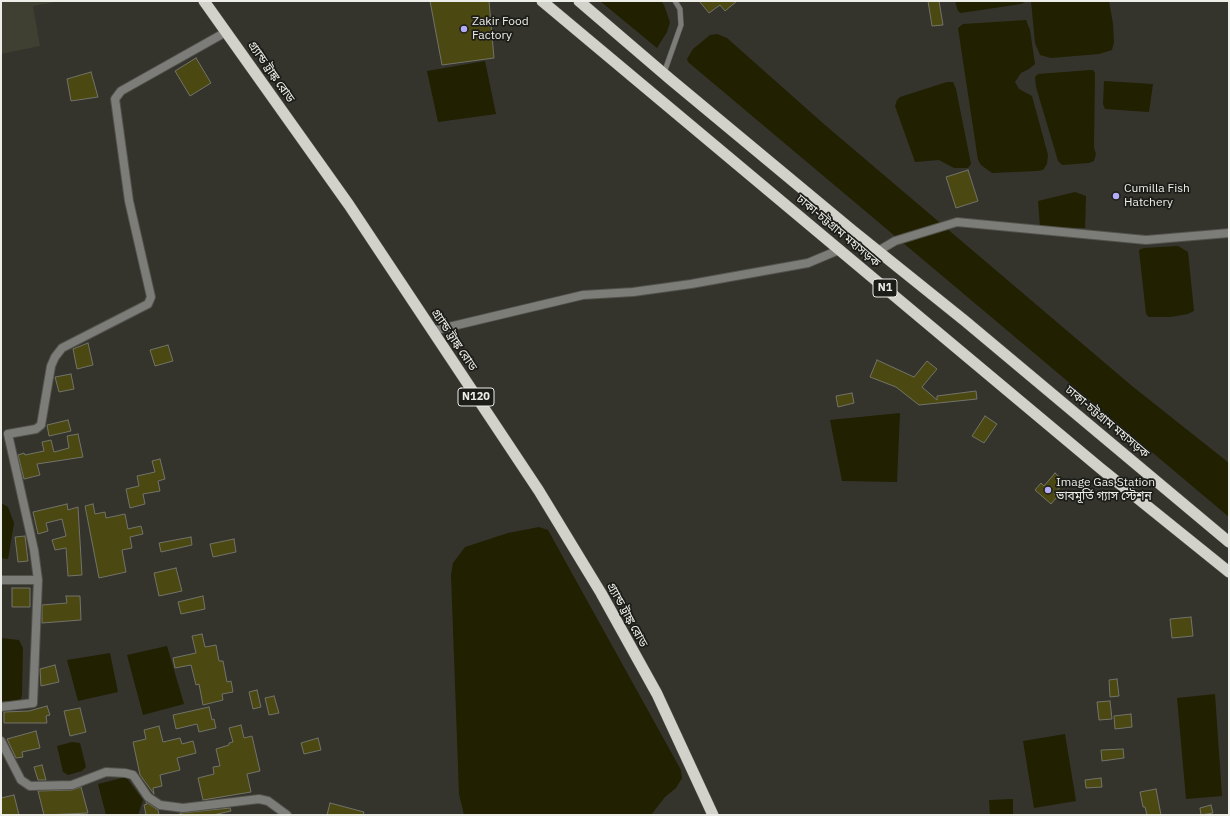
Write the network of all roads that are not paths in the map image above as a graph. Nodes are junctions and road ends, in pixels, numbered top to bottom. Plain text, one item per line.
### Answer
1 (204, 1) edge
2 (542, 1) edge
3 (579, 1) edge
4 (675, 1) edge
5 (226, 32) junction
6 (664, 74) junction
7 (1229, 233) edge
8 (839, 250) junction
9 (878, 251) junction
10 (432, 331) junction
11 (1229, 542) edge
12 (1229, 572) edge
13 (1, 580) edge
14 (38, 580) junction
15 (1, 707) edge
16 (1, 741) edge
17 (288, 815) edge
18 (713, 815) edge

1 - 5 highway, গ্র্যান্ড ট্রাঙ্ক রোড / N120
2 - 8 highway, ঢাকা-চট্টগ্রাম মহাসড়ক / N1
3 - 6 highway, ঢাকা-চট্টগ্রাম মহাসড়ক / N1
4 - 6 lane
5 - 10 highway, গ্র্যান্ড ট্রাঙ্ক রোড / N120
5 - 14 street
6 - 9 highway, ঢাকা-চট্টগ্রাম মহাসড়ক / N1
7 - 9 street
8 - 10 street
8 - 12 highway, ঢাকা-চট্টগ্রাম মহাসড়ক / N1
9 - 11 highway, ঢাকা-চট্টগ্রাম মহাসড়ক / N1
10 - 18 highway, গ্র্যান্ড ট্রাঙ্ক রোড / N120
13 - 14 street
14 - 15 street
16 - 17 street

